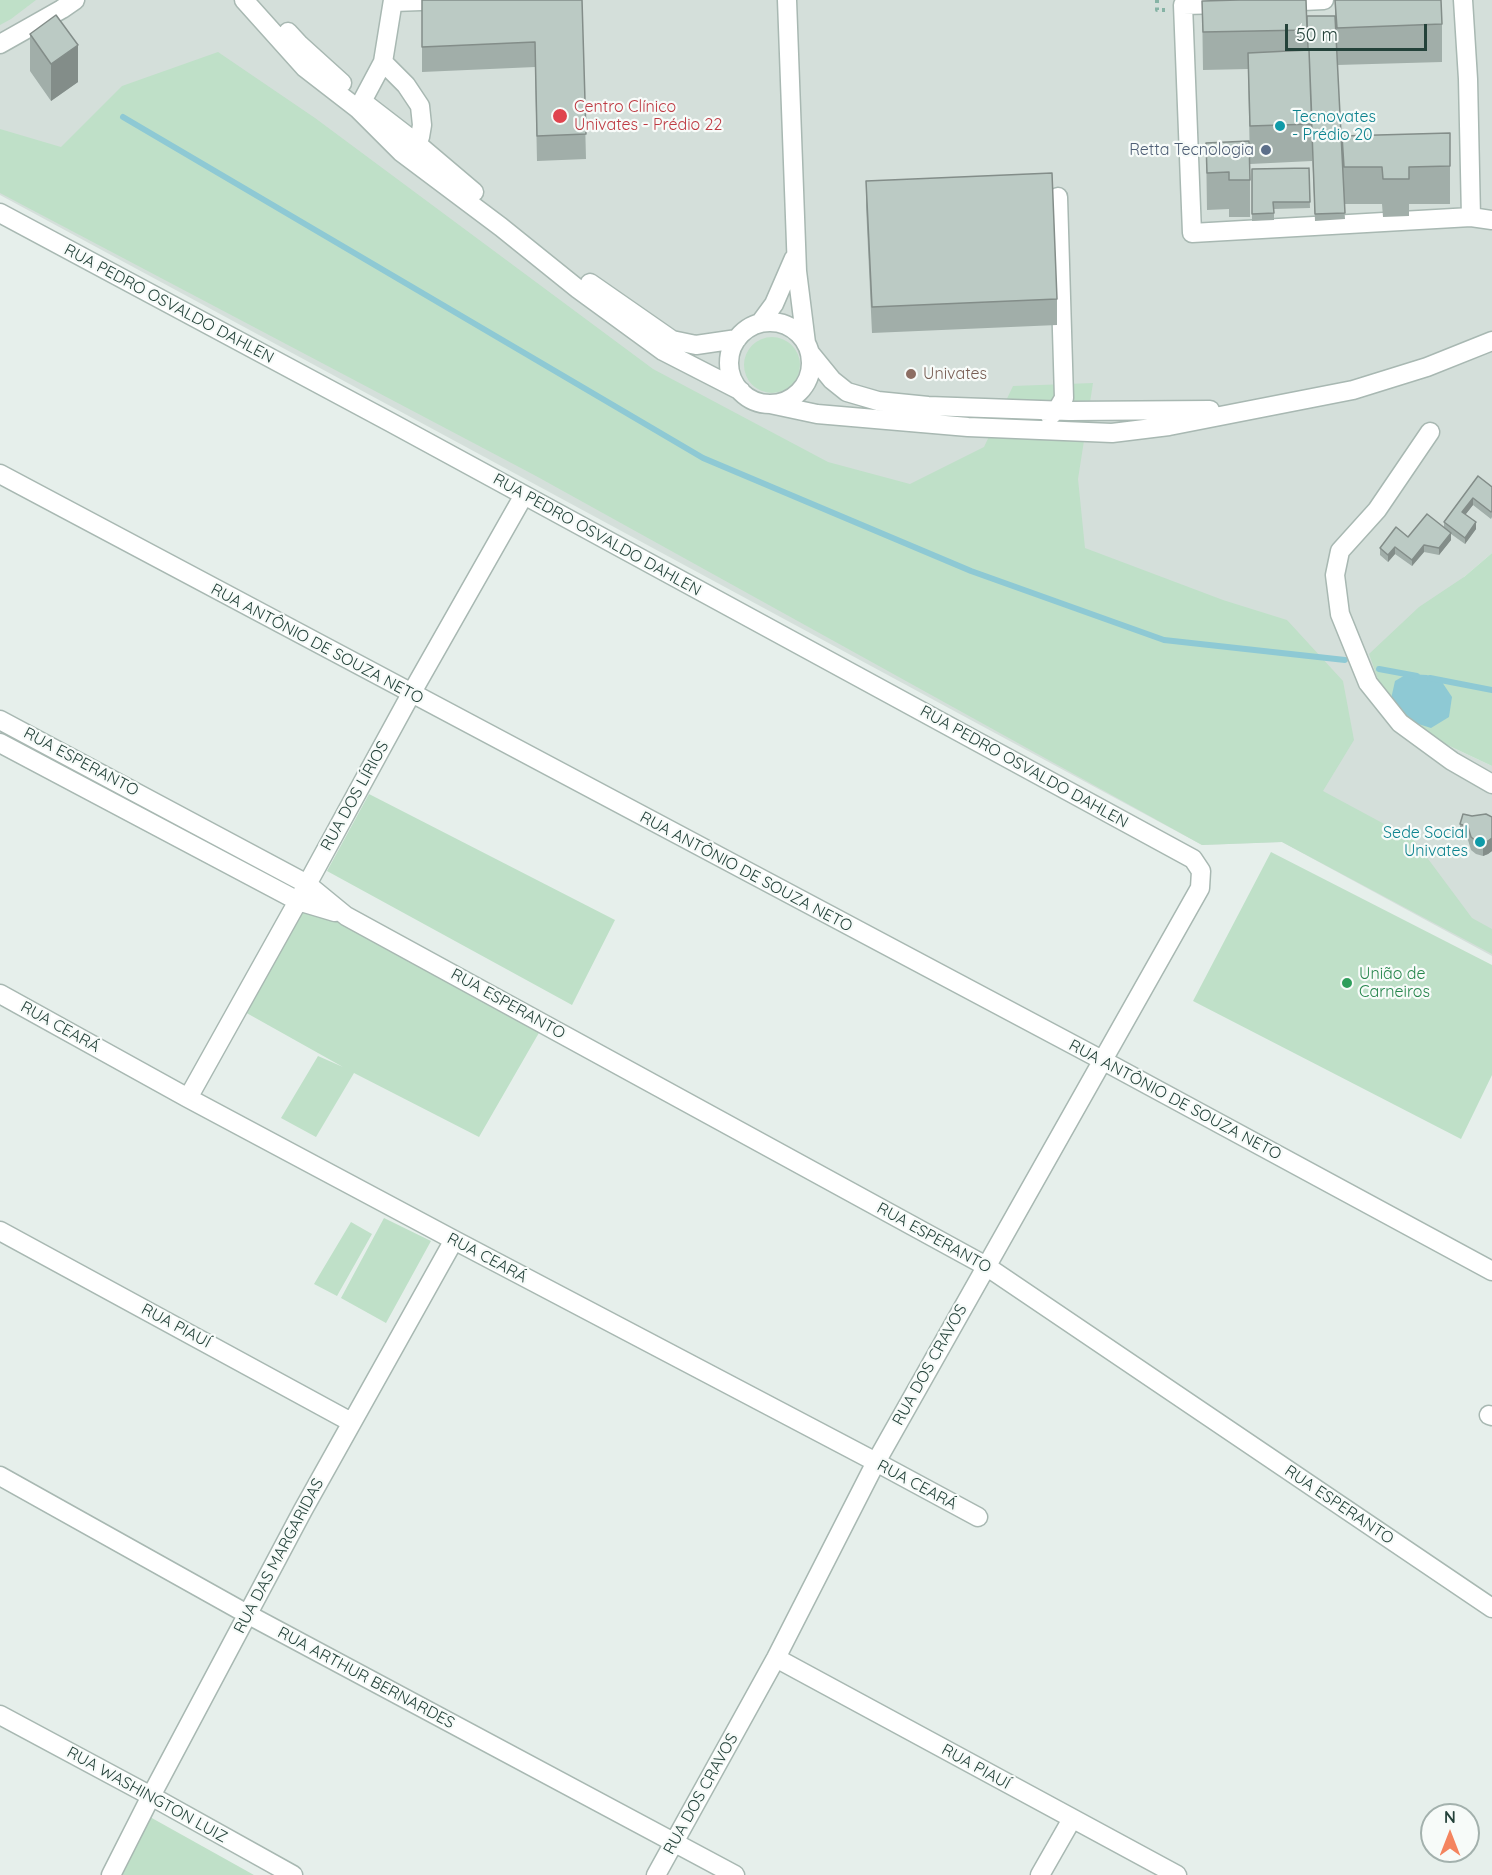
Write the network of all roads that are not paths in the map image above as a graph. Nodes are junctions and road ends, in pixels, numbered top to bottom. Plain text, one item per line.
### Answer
1 (75, 0) edge
2 (244, 0) edge
3 (261, 0) edge
4 (448, 0) edge
5 (786, 0) edge
6 (1324, 0) edge
7 (1463, 0) edge
8 (393, 1) edge
9 (1265, 2) edge
10 (1242, 3) edge
11 (0, 44) edge
12 (383, 62) junction
13 (360, 105) junction
14 (415, 142) junction
15 (390, 143) junction
16 (1058, 197) dead end
17 (0, 213) edge
18 (1471, 217) junction
19 (1492, 220) edge
20 (796, 254) junction
21 (760, 323) junction
22 (737, 339) junction
23 (1492, 341) edge
24 (808, 348) junction
25 (741, 392) junction
26 (770, 404) junction
27 (1057, 410) junction
28 (1251, 410) junction
29 (1033, 430) junction
30 (1430, 432) dead end
31 (0, 474) edge
32 (524, 495) junction
33 (411, 693) junction
34 (0, 720) edge
35 (0, 743) edge
36 (101, 773) junction
37 (1492, 784) edge
38 (92, 791) junction
39 (1193, 859) joint
40 (307, 884) junction
41 (298, 901) junction
42 (346, 916) junction
43 (0, 994) edge
44 (1102, 1060) junction
45 (188, 1098) junction
46 (0, 1231) edge
47 (454, 1240) junction
48 (986, 1266) junction
49 (1492, 1271) edge
50 (351, 1422) junction
51 (876, 1462) junction
52 (0, 1476) edge
53 (978, 1517) dead end
54 (1492, 1608) edge
55 (247, 1614) junction
56 (776, 1658) junction
57 (0, 1715) edge
58 (151, 1796) junction
59 (1072, 1819) junction
60 (674, 1843) junction
61 (111, 1875) edge
62 (293, 1875) edge
63 (656, 1875) edge
64 (735, 1875) edge
65 (1040, 1875) edge
66 (1177, 1875) edge

1 - 11 street
2 - 13 street
3 - 13 street
4 - 8 street
5 - 20 street
6 - 9 street
7 - 18 street
8 - 12 street
10 - 18 street
12 - 13 street
12 - 14 street
13 - 14 street
13 - 15 street
14 - 15 street
14 - 22 street
15 - 25 street
16 - 27 street
17 - 32 street, RUA PEDRO OSVALDO DAHLEN
18 - 19 street
20 - 21 street
20 - 24 street
21 - 22 street
21 - 24 street
22 - 25 street
23 - 28 street
24 - 26 street
24 - 27 street
25 - 26 street
26 - 29 street
27 - 28 street
27 - 29 street
28 - 29 street
30 - 37 street
31 - 33 street, RUA ANTÔNIO DE SOUZA NETO
32 - 33 street, RUA DOS LÍRIOS
32 - 39 street, RUA PEDRO OSVALDO DAHLEN
33 - 40 street, RUA DOS LÍRIOS
33 - 44 street, RUA ANTÔNIO DE SOUZA NETO
34 - 36 street, RUA ESPERANTO
35 - 38 street, RUA ESPERANTO
36 - 38 street
36 - 40 street, RUA ESPERANTO
38 - 41 street, RUA ESPERANTO
39 - 44 street, RUA DOS CRAVOS
40 - 41 street, RUA DOS LÍRIOS
40 - 42 street, RUA ESPERANTO
41 - 42 street, RUA ESPERANTO
41 - 45 street, RUA DOS LÍRIOS
42 - 48 street, RUA ESPERANTO
43 - 45 street, RUA CEARÁ
44 - 48 street, RUA DOS CRAVOS
44 - 49 street, RUA ANTÔNIO DE SOUZA NETO
45 - 47 street, RUA CEARÁ
46 - 50 street, RUA PIAUÍ
47 - 50 street, RUA DAS MARGARIDAS
47 - 51 street, RUA CEARÁ
48 - 51 street, RUA DOS CRAVOS
48 - 54 street, RUA ESPERANTO
50 - 55 street, RUA DAS MARGARIDAS
51 - 53 street, RUA CEARÁ
51 - 56 street, RUA DOS CRAVOS
52 - 55 street, RUA ARTHUR BERNARDES
55 - 58 street, RUA DAS MARGARIDAS
55 - 60 street, RUA ARTHUR BERNARDES
56 - 59 street, RUA PIAUÍ
56 - 60 street, RUA DOS CRAVOS
57 - 58 street, RUA WASHINGTON LUIZ
58 - 61 street, RUA DAS MARGARIDAS
58 - 62 street, RUA WASHINGTON LUIZ
59 - 65 street
59 - 66 street, RUA PIAUÍ
60 - 63 street, RUA DOS CRAVOS
60 - 64 street, RUA ARTHUR BERNARDES

